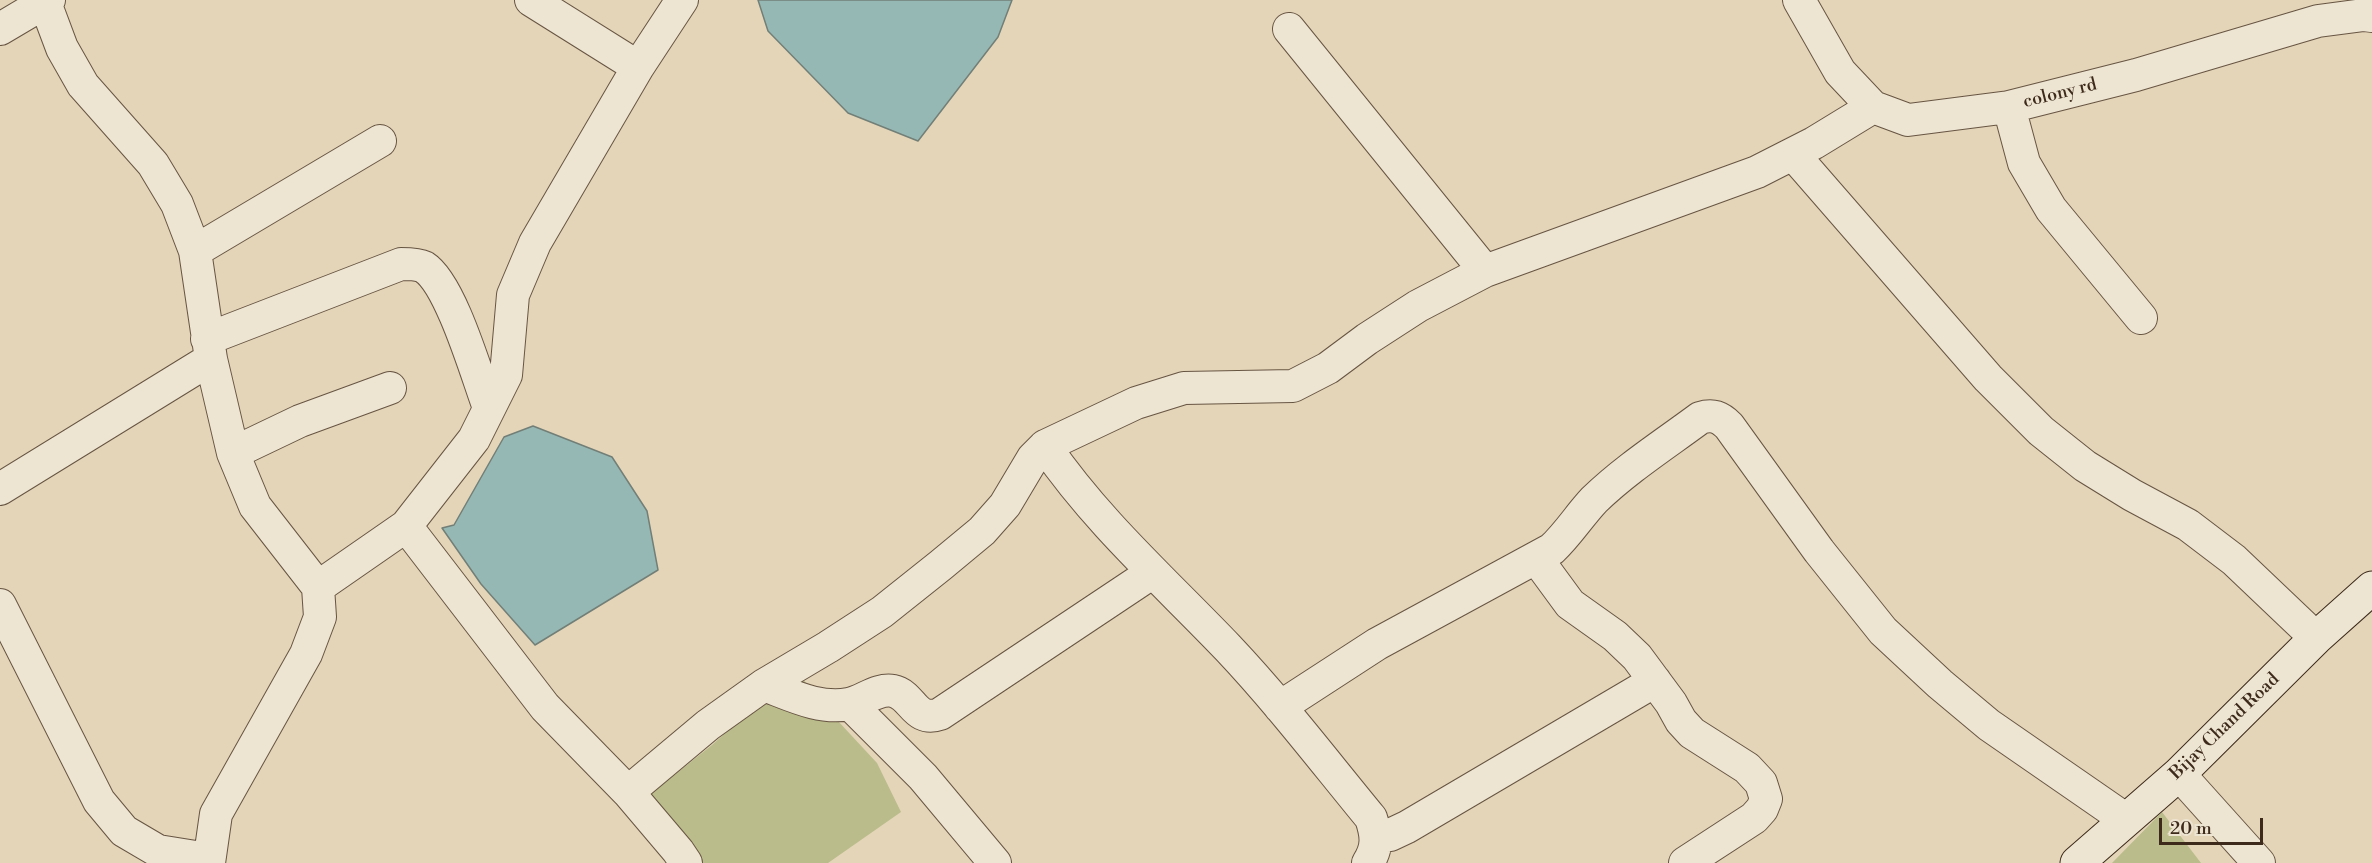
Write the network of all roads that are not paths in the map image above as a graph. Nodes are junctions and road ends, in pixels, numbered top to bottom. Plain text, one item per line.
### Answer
1 (531, 0) edge
2 (682, 0) edge
3 (1799, 0) edge
4 (46, 1) edge
5 (2372, 16) edge
6 (0, 29) edge
7 (1289, 29) dead end
8 (638, 67) junction
9 (1873, 107) junction
10 (2009, 107) junction
11 (380, 141) dead end
12 (1793, 154) junction
13 (195, 251) junction
14 (1485, 271) junction
15 (2140, 318) dead end
16 (209, 349) junction
17 (390, 388) dead end
18 (489, 408) junction
19 (1045, 446) junction
20 (233, 453) junction
21 (0, 489) edge
22 (406, 526) junction
23 (1537, 559) junction
24 (1153, 572) junction
25 (318, 587) junction
26 (2371, 592) edge
27 (0, 605) edge
28 (2316, 638) junction
29 (1655, 681) junction
30 (764, 685) junction
31 (850, 704) junction
32 (1280, 707) junction
33 (2179, 774) junction
34 (627, 792) junction
35 (2125, 819) junction
36 (1372, 849) edge
37 (208, 861) edge
38 (686, 863) edge
39 (995, 863) edge
40 (1685, 863) edge
41 (2077, 863) edge
42 (2259, 863) edge

1 - 8 street
2 - 8 street
3 - 9 street, colony rd
4 - 6 street
4 - 13 street
5 - 10 street, colony rd
7 - 14 street
8 - 18 street
9 - 10 street, colony rd
9 - 12 street
10 - 15 street
11 - 13 street
12 - 14 street
12 - 28 street
13 - 16 street
14 - 19 street
16 - 18 street
16 - 20 street
16 - 21 street
17 - 20 street
18 - 22 street
19 - 24 street
19 - 30 street
20 - 25 street
22 - 25 street
22 - 34 street
23 - 29 street
23 - 32 street
23 - 35 street
24 - 31 street
24 - 32 street
25 - 37 street
26 - 28 main road, Bijay Chand Road
27 - 37 street
28 - 33 main road, Bijay Chand Road
29 - 36 street
29 - 40 street
30 - 31 street
30 - 34 street
31 - 39 street
32 - 36 street
33 - 35 main road, Bijay Chand Road
33 - 42 street
34 - 38 street
35 - 41 main road, Bijay Chand Road

